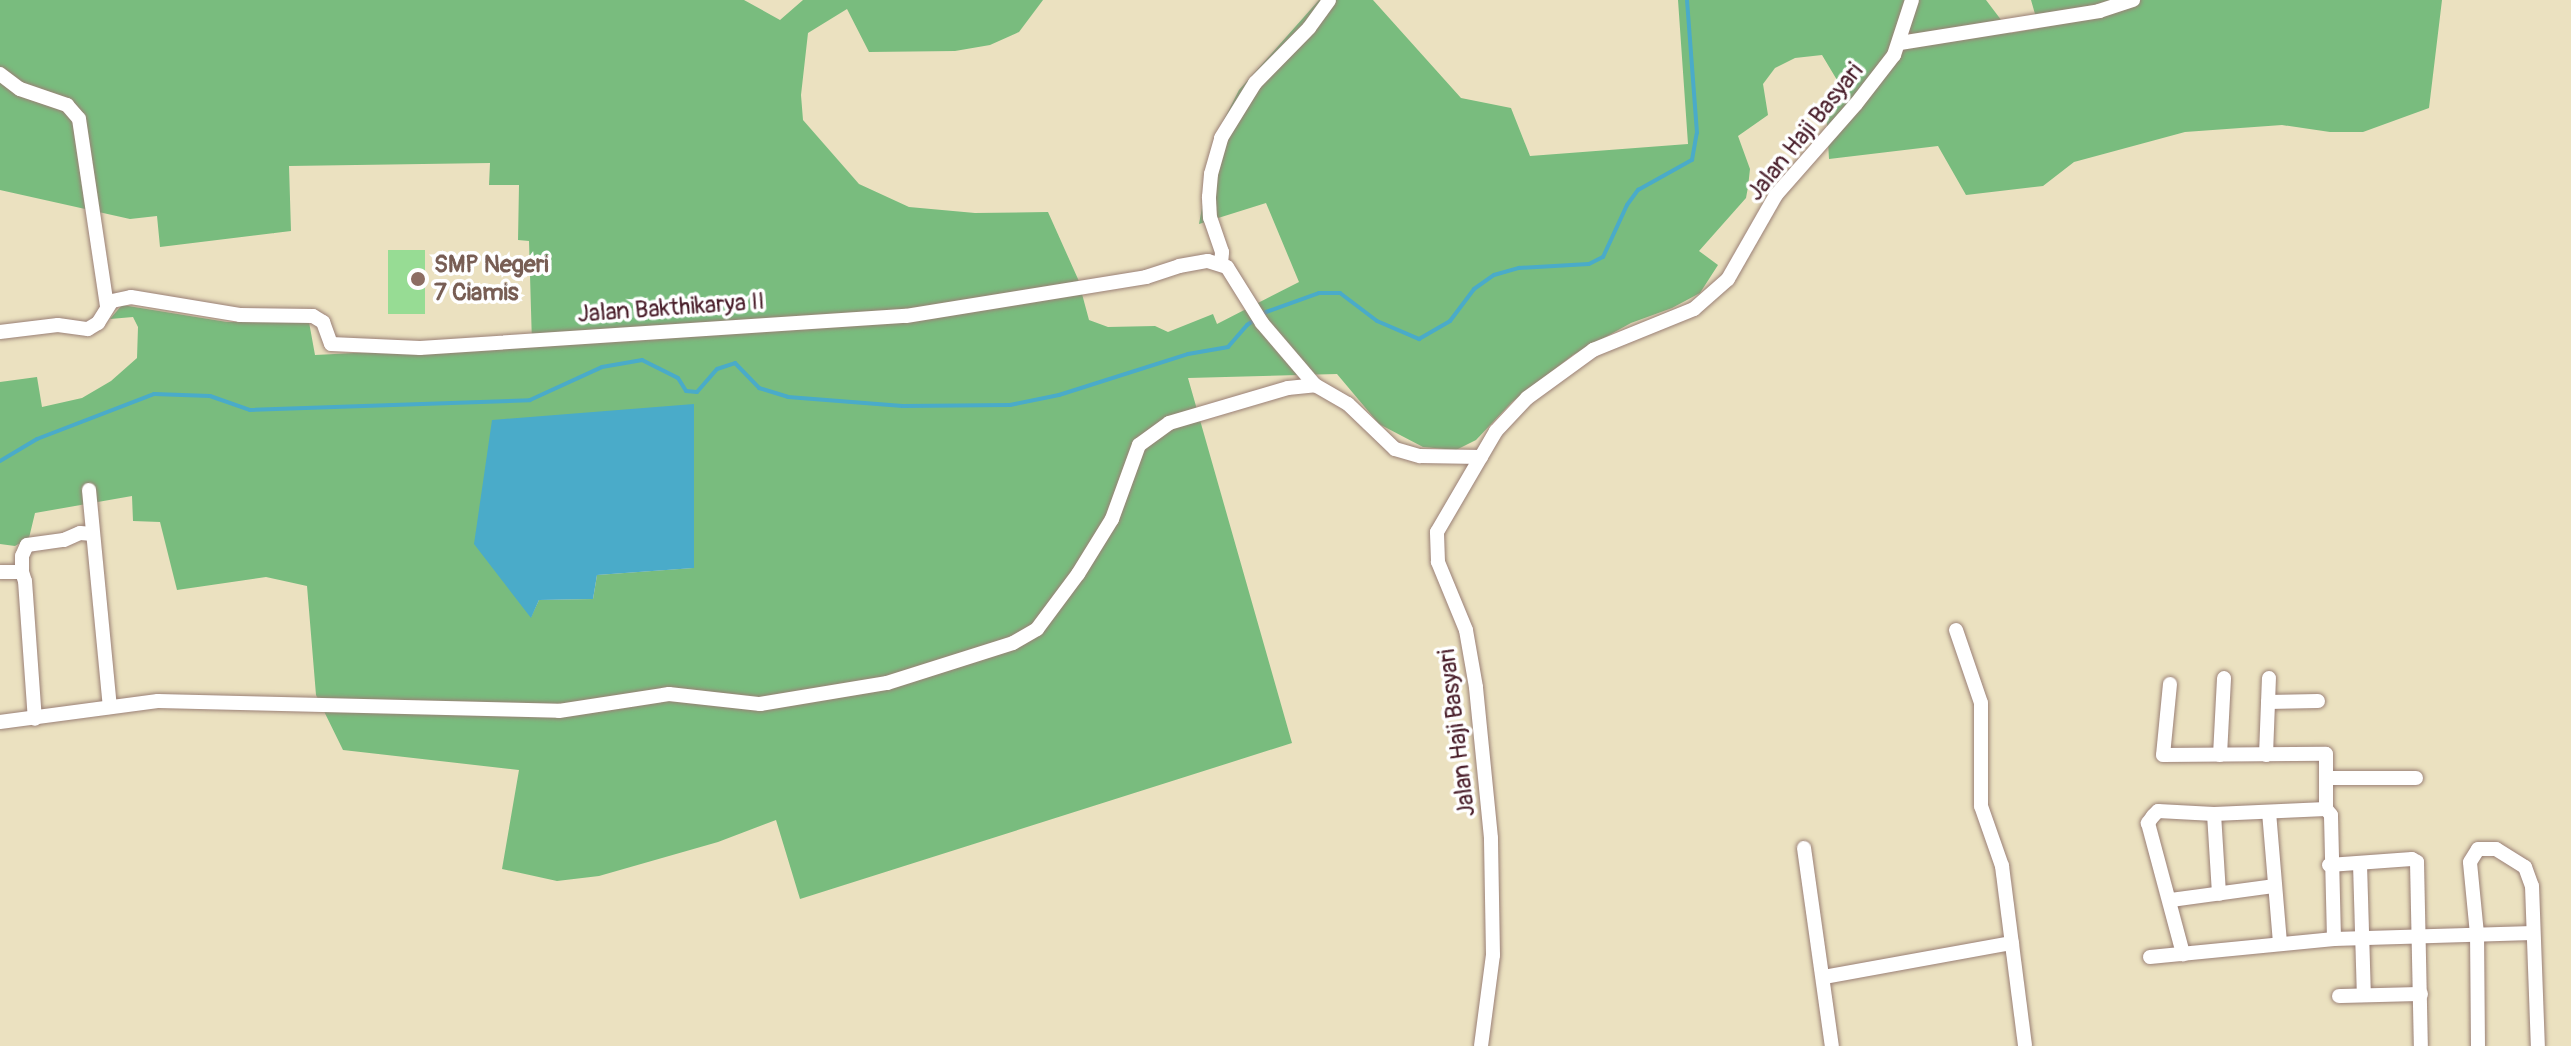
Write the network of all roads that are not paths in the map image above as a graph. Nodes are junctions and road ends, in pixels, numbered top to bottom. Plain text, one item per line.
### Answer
1 (1329, 0) edge
2 (1912, 0) edge
3 (2133, 0) edge
4 (1900, 43) junction
5 (0, 74) edge
6 (1221, 264) junction
7 (107, 307) junction
8 (0, 332) edge
9 (1315, 385) junction
10 (1481, 457) junction
11 (89, 490) dead end
12 (93, 534) junction
13 (0, 572) edge
14 (22, 572) junction
15 (1956, 630) dead end
16 (2224, 678) dead end
17 (2269, 678) dead end
18 (2170, 684) dead end
19 (2318, 701) dead end
20 (2268, 702) junction
21 (110, 707) junction
22 (35, 719) junction
23 (0, 722) edge
24 (2220, 755) junction
25 (2266, 755) junction
26 (2326, 778) junction
27 (2416, 778) dead end
28 (2326, 809) junction
29 (2269, 812) junction
30 (2214, 814) junction
31 (1804, 848) dead end
32 (2360, 864) junction
33 (2329, 865) junction
34 (2275, 886) junction
35 (2219, 894) junction
36 (2171, 900) junction
37 (2533, 933) junction
38 (2477, 934) junction
39 (2362, 937) junction
40 (2420, 937) junction
41 (2334, 939) junction
42 (2012, 943) junction
43 (2280, 944) junction
44 (2183, 954) junction
45 (2150, 957) dead end
46 (1824, 977) junction
47 (2421, 994) junction
48 (2364, 995) junction
49 (2339, 996) dead end
50 (1481, 1046) edge
51 (1832, 1046) edge
52 (2025, 1046) edge
53 (2421, 1046) edge
54 (2478, 1046) edge
55 (2538, 1046) edge

1 - 6 street
2 - 4 street, Jalan Haji Basyari
3 - 4 street
4 - 10 street, Jalan Haji Basyari
5 - 7 street
6 - 7 street, Jalan Bakthikarya II
6 - 9 street
7 - 8 street, Jalan Bakthikarya II
9 - 10 street
9 - 21 street
10 - 50 street, Jalan Haji Basyari
11 - 12 street
12 - 14 street
12 - 21 street
13 - 14 street
14 - 22 street
15 - 42 street
16 - 24 street
17 - 20 street
18 - 24 street
19 - 20 street
20 - 25 street
21 - 22 street
22 - 23 street
24 - 25 street
25 - 26 street
26 - 27 street
26 - 28 street
28 - 29 street
28 - 33 street
29 - 30 street
29 - 34 street
30 - 35 street
30 - 36 street
31 - 46 street
32 - 33 street
32 - 39 street
32 - 40 street
33 - 41 street
34 - 35 street
34 - 43 street
35 - 36 street
36 - 44 street
37 - 38 street
37 - 38 street
37 - 55 street
38 - 40 street
38 - 54 street
39 - 40 street
39 - 41 street
39 - 48 street
40 - 47 street
41 - 43 street
42 - 46 street
42 - 52 street
43 - 44 street
44 - 45 street
46 - 51 street
47 - 48 street
47 - 53 street
48 - 49 street

